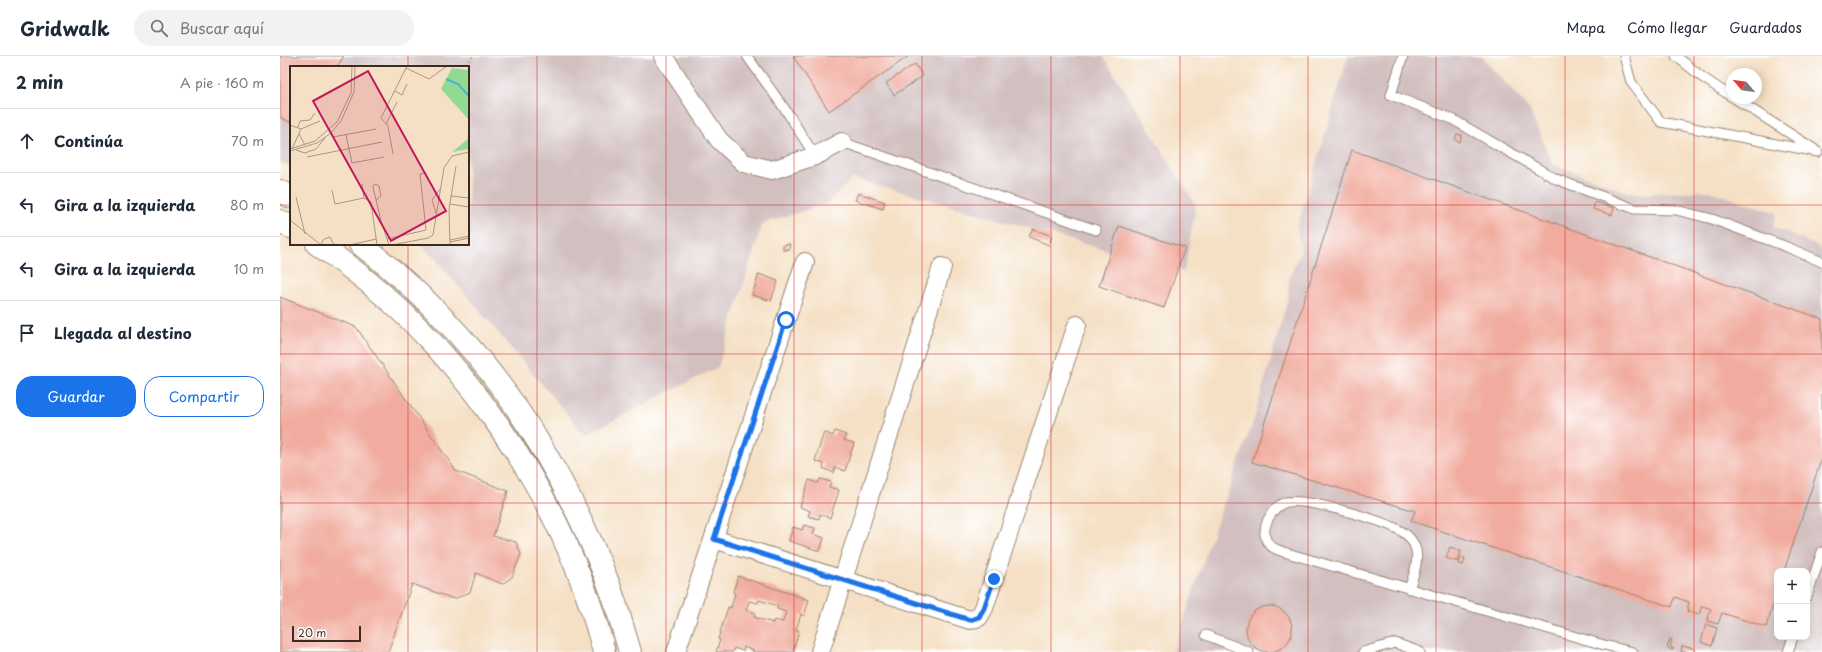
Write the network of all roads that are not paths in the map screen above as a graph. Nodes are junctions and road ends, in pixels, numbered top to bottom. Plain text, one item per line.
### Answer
1 (663, 56) edge
2 (747, 56) edge
3 (1403, 56) edge
4 (1624, 56) edge
5 (1676, 56) edge
6 (1726, 92) edge
7 (1744, 104) edge
8 (842, 142) joint
9 (1820, 153) edge
10 (815, 156) junction
11 (280, 190) edge
12 (290, 197) edge
13 (280, 221) edge
14 (290, 226) edge
15 (1096, 230) dead end
16 (319, 245) edge
17 (361, 245) edge
18 (805, 262) dead end
19 (1822, 262) edge
20 (942, 267) dead end
21 (1077, 325) dead end
22 (714, 539) junction
23 (1822, 552) edge
24 (843, 580) junction
25 (1810, 587) edge
26 (1409, 589) junction
27 (1206, 635) dead end
28 (1792, 640) edge
29 (604, 652) edge
30 (630, 652) edge
31 (676, 652) edge
32 (820, 652) edge
33 (1250, 652) edge
34 (1363, 652) edge
35 (1420, 652) edge
36 (1633, 652) edge
37 (1788, 652) edge

1 - 10 street
2 - 10 lane
3 - 19 lane
4 - 9 lane
5 - 6 lane
7 - 9 lane
8 - 10 street
8 - 15 lane
11 - 12 main road
13 - 14 main road
16 - 29 main road
17 - 30 main road
18 - 22 street
20 - 24 street
21 - 24 street
22 - 24 street
22 - 31 street
23 - 25 lane
24 - 32 street
26 - 26 lane
26 - 36 lane
27 - 33 lane
28 - 37 lane
34 - 35 lane

